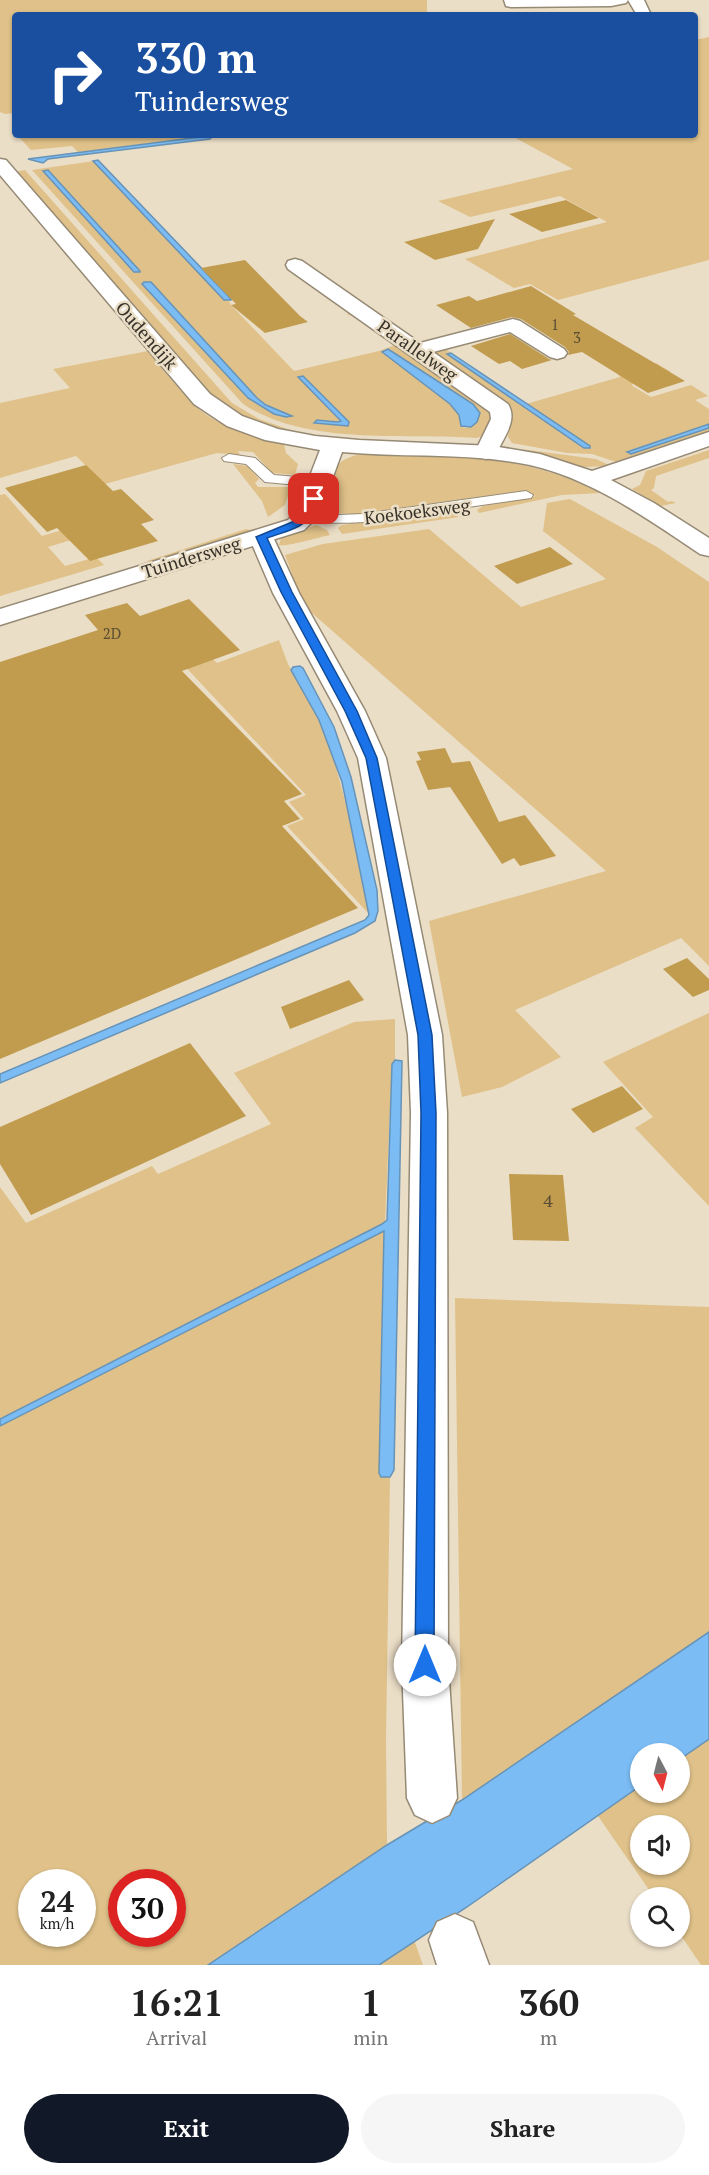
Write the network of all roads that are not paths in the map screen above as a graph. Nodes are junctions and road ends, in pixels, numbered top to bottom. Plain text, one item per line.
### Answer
1 (511, 0) edge
2 (621, 0) edge
3 (635, 0) edge
4 (643, 12) edge
5 (2, 169) edge
6 (295, 265) dead end
7 (418, 350) junction
8 (557, 353) dead end
9 (709, 438) edge
10 (333, 445) junction
11 (486, 452) junction
12 (229, 458) dead end
13 (591, 479) junction
14 (320, 483) junction
15 (526, 495) dead end
16 (307, 515) junction
17 (261, 537) junction
18 (709, 549) edge
19 (0, 617) edge
20 (432, 1798) dead end

1 - 2 street
3 - 4 street
5 - 10 street, Oudendijk
6 - 7 street, Parallelweg
7 - 8 street
7 - 11 street, Parallelweg
9 - 13 street
10 - 11 street
10 - 14 street
11 - 13 street
12 - 14 lane
13 - 18 street
14 - 16 street
15 - 16 lane, Koekoeksweg
16 - 17 street, Tuindersweg
17 - 19 street, Tuindersweg
17 - 20 street

